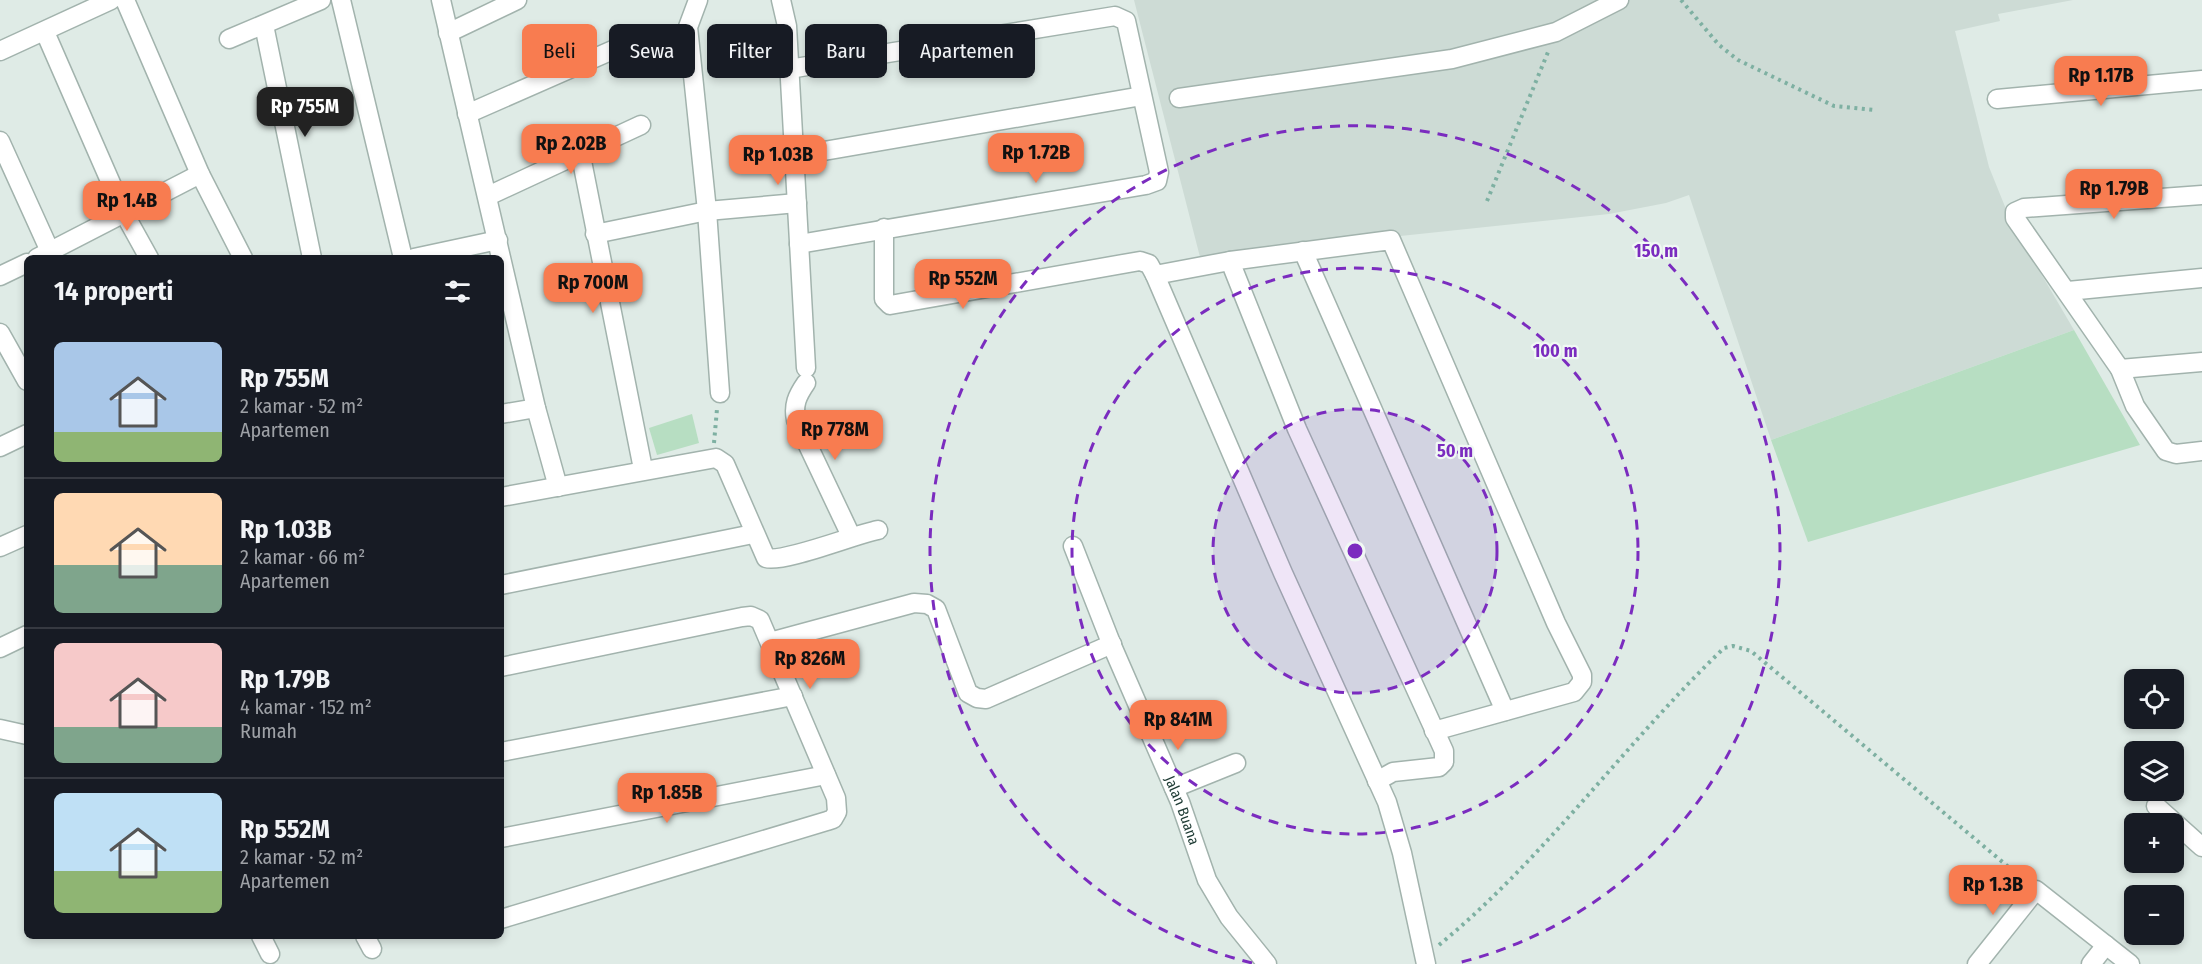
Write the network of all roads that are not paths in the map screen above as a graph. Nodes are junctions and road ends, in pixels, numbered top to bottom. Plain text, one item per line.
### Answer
1 (111, 0) edge
2 (125, 0) edge
3 (321, 0) edge
4 (341, 0) edge
5 (441, 0) edge
6 (517, 0) edge
7 (698, 0) edge
8 (781, 0) edge
9 (1619, 0) edge
10 (787, 24) edge
11 (264, 25) junction
12 (45, 32) junction
13 (448, 33) junction
14 (230, 39) dead end
15 (0, 51) edge
16 (609, 52) edge
17 (793, 68) edge
18 (790, 78) edge
19 (2202, 80) edge
20 (1142, 96) junction
21 (1179, 98) dead end
22 (1997, 99) dead end
23 (467, 114) junction
24 (641, 125) dead end
25 (0, 141) edge
26 (580, 151) junction
27 (795, 156) junction
28 (200, 174) junction
29 (2202, 195) edge
30 (488, 196) junction
31 (797, 203) junction
32 (706, 211) junction
33 (124, 213) junction
34 (884, 228) junction
35 (595, 234) junction
36 (498, 240) junction
37 (799, 244) junction
38 (1303, 250) junction
39 (46, 255) edge
40 (48, 255) edge
41 (147, 255) edge
42 (241, 255) edge
43 (311, 255) edge
44 (403, 255) edge
45 (428, 255) edge
46 (500, 255) edge
47 (1230, 261) junction
48 (24, 264) edge
49 (1155, 275) junction
50 (0, 276) edge
51 (2202, 278) edge
52 (504, 284) edge
53 (2068, 291) junction
54 (510, 327) edge
55 (0, 333) edge
56 (2202, 362) edge
57 (2120, 369) junction
58 (24, 376) edge
59 (720, 393) road end
60 (536, 408) junction
61 (504, 413) edge
62 (24, 435) edge
63 (0, 447) edge
64 (2202, 451) edge
65 (644, 469) junction
66 (558, 487) junction
67 (504, 496) edge
68 (878, 530) dead end
69 (753, 534) junction
70 (24, 536) edge
71 (851, 536) junction
72 (1073, 546) dead end
73 (0, 547) edge
74 (504, 584) edge
75 (24, 636) edge
76 (770, 642) junction
77 (1112, 644) junction
78 (0, 648) edge
79 (504, 666) edge
80 (793, 696) junction
81 (1505, 711) junction
82 (0, 729) edge
83 (1434, 731) junction
84 (24, 734) edge
85 (504, 751) edge
86 (1236, 763) dead end
87 (826, 775) junction
88 (1377, 781) junction
89 (1174, 788) junction
90 (2156, 806) dead end
91 (504, 837) edge
92 (2202, 847) edge
93 (504, 918) edge
94 (262, 939) edge
95 (2106, 945) junction
96 (270, 954) dead end
97 (1425, 960) edge
98 (1257, 961) edge
99 (1977, 964) edge
100 (2091, 964) edge
101 (2130, 964) edge

1 - 12 street
2 - 28 street
3 - 11 street
4 - 44 street
5 - 13 street
6 - 13 street
7 - 32 street
8 - 10 street
9 - 21 street
11 - 14 street
11 - 43 street
12 - 15 street
12 - 33 street
13 - 23 street
16 - 23 street
17 - 20 street
18 - 27 street
19 - 22 street
20 - 27 street
20 - 34 street
23 - 30 street
24 - 26 street
25 - 39 street
26 - 30 street
26 - 35 street
27 - 31 street
28 - 33 street
28 - 42 street
29 - 53 street
30 - 36 street
31 - 32 street
31 - 37 street
32 - 35 street
32 - 59 street
33 - 40 street
33 - 41 street
34 - 37 street
34 - 49 street
35 - 65 street
36 - 45 street
36 - 46 street
37 - 71 street
38 - 47 street
38 - 81 street
38 - 81 street
47 - 49 street
47 - 83 street
48 - 50 street
49 - 88 street
51 - 53 street
52 - 54 street
53 - 57 street
54 - 60 street
55 - 58 street
56 - 57 street
57 - 64 street
60 - 61 street
60 - 66 street
62 - 63 street
65 - 66 street
65 - 69 street
66 - 67 street
68 - 71 street
69 - 71 street
69 - 74 street
70 - 73 street
72 - 77 street, Jalan Buana
75 - 78 street
76 - 77 street
76 - 79 street
76 - 80 street
77 - 89 street, Jalan Buana
80 - 85 street
80 - 87 street
81 - 83 street
82 - 84 street
83 - 88 street
86 - 89 street
87 - 91 street
87 - 93 street
88 - 97 street
89 - 98 street, Jalan Buana
90 - 92 street
94 - 96 street
95 - 99 street
95 - 100 street
95 - 101 street

